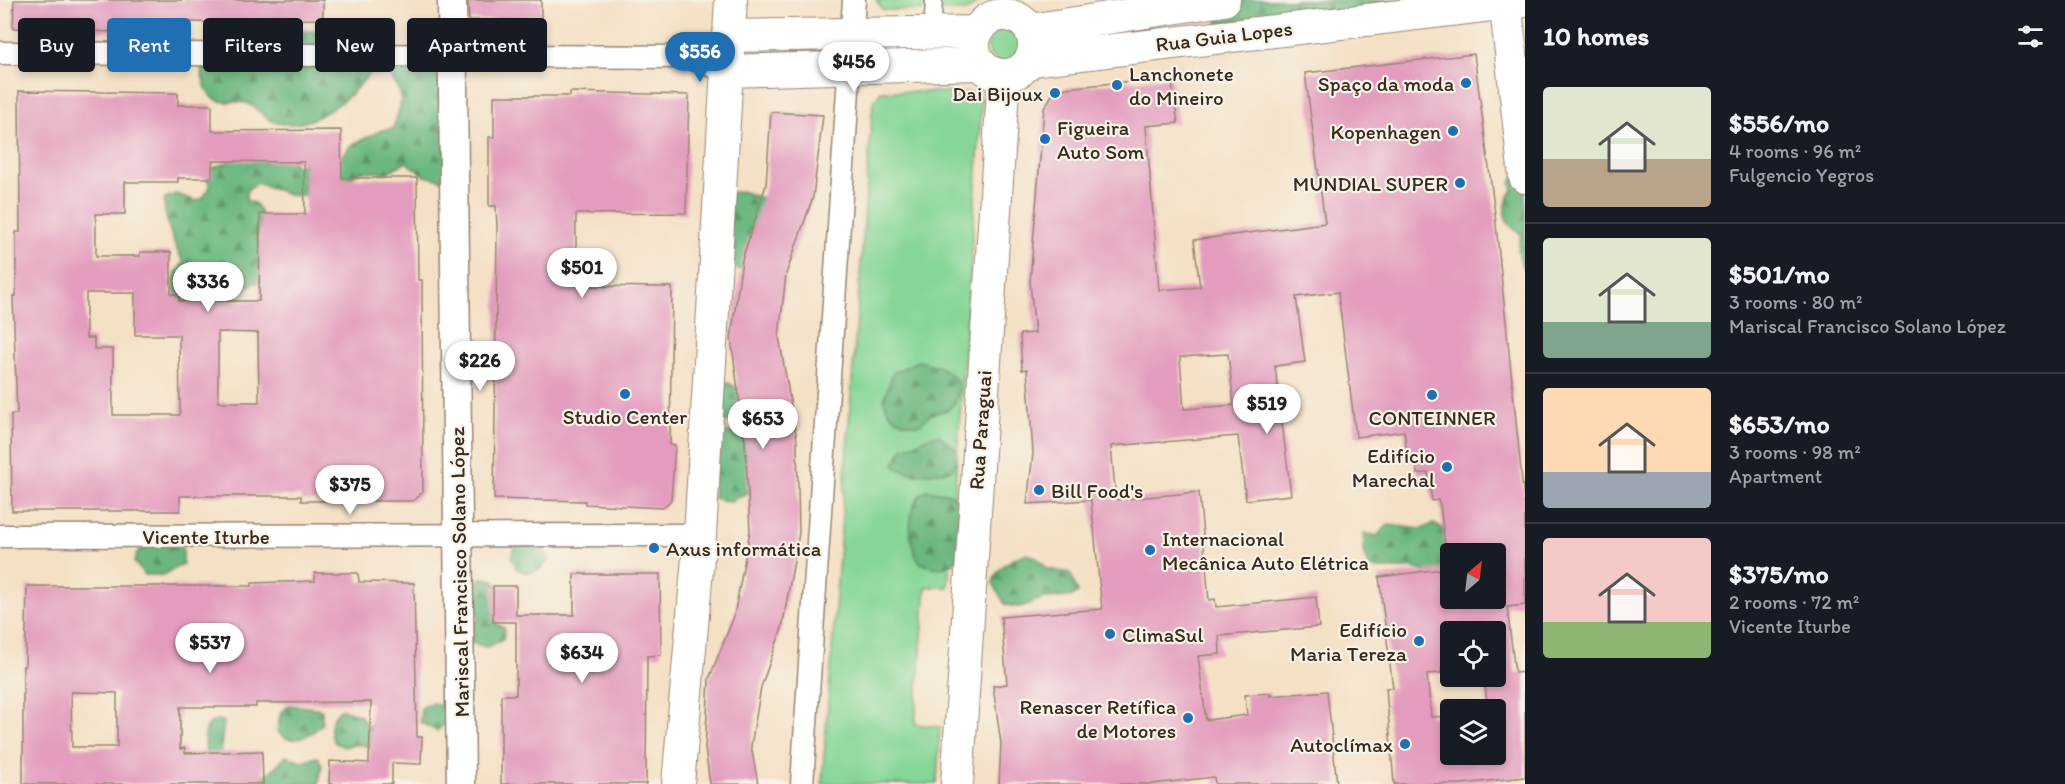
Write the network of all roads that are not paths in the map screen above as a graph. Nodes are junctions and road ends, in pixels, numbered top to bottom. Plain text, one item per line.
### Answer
1 (452, 0) edge
2 (731, 0) edge
3 (854, 0) edge
4 (934, 0) edge
5 (1224, 0) edge
6 (1512, 1) edge
7 (452, 18) edge
8 (1019, 26) edge
9 (977, 32) junction
10 (932, 33) junction
11 (852, 34) junction
12 (728, 36) junction
13 (0, 53) edge
14 (407, 54) edge
15 (547, 55) edge
16 (688, 57) junction
17 (850, 68) junction
18 (992, 70) junction
19 (727, 71) junction
20 (453, 72) edge
21 (1525, 177) edge
22 (700, 535) junction
23 (0, 536) edge
24 (458, 536) junction
25 (461, 784) edge
26 (678, 784) edge
27 (802, 784) edge
28 (957, 784) edge

1 - 7 street, Mariscal Francisco Solano López
2 - 12 main road
3 - 11 street
4 - 10 street
5 - 8 main road, Rua Guia Lopes
6 - 8 main road, Rua Guia Lopes
6 - 21 main road
8 - 9 main road
8 - 18 main road
9 - 10 main road
9 - 18 main road, Rua Paraguai
10 - 11 main road
11 - 12 main road
11 - 17 street
12 - 16 street
12 - 19 main road
13 - 14 street
15 - 16 street
16 - 19 street
17 - 18 main road
17 - 19 main road
17 - 27 street
18 - 28 main road, Rua Paraguai
19 - 22 main road
20 - 24 street, Mariscal Francisco Solano López
22 - 24 street, Vicente Iturbe
22 - 26 main road
23 - 24 street, Vicente Iturbe
24 - 25 street, Mariscal Francisco Solano López

